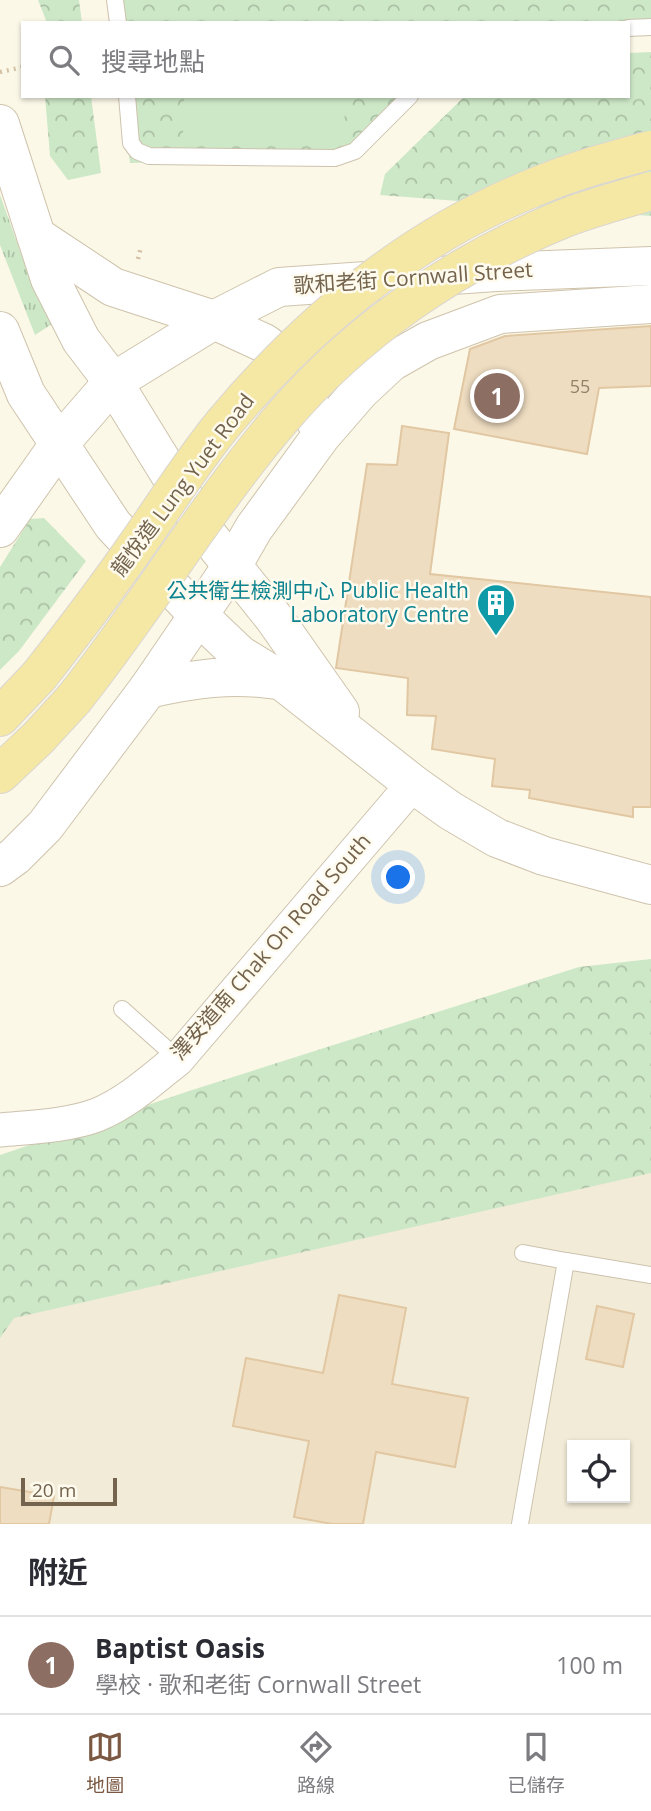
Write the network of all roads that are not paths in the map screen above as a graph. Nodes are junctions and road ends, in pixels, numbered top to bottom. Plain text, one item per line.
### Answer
1 (115, 0) edge
2 (118, 21) edge
3 (651, 27) edge
4 (630, 28) edge
5 (127, 98) edge
6 (408, 98) edge
7 (0, 124) edge
8 (651, 150) edge
9 (651, 191) edge
10 (36, 236) junction
11 (651, 265) edge
12 (651, 304) edge
13 (214, 320) junction
14 (0, 331) edge
15 (113, 382) junction
16 (321, 436) junction
17 (60, 443) junction
18 (0, 528) edge
19 (232, 566) junction
20 (199, 616) junction
21 (281, 680) junction
22 (148, 690) junction
23 (0, 718) edge
24 (363, 745) junction
25 (0, 774) edge
26 (413, 784) junction
27 (0, 867) edge
28 (651, 885) edge
29 (122, 1009) dead end
30 (178, 1059) junction
31 (0, 1129) edge
32 (523, 1253) dead end
33 (566, 1261) junction
34 (651, 1275) edge
35 (520, 1524) edge

1 - 2 lane
3 - 4 lane
5 - 6 lane
7 - 10 main road
8 - 23 main road, 龍悅道 Lung Yuet Road, bridge
9 - 25 main road, 龍悅道 Lung Yuet Road, bridge
10 - 13 main road
10 - 15 main road
11 - 13 main road, 歌和老街 Cornwall Street
12 - 16 main road, 歌和老街 Cornwall Street
13 - 15 main road, 歌和老街 Cornwall Street
13 - 16 main road
14 - 17 main road
15 - 17 main road, 歌和老街 Cornwall Street
15 - 19 main road
16 - 19 main road, 歌和老街 Cornwall Street
17 - 18 main road
17 - 20 main road
19 - 20 main road, 歌和老街 Cornwall Street
19 - 24 main road
20 - 21 main road
20 - 22 main road
21 - 22 main road
21 - 24 main road
22 - 27 main road
24 - 26 main road
26 - 28 main road
26 - 30 street, 澤安道南 Chak On Road South
29 - 30 lane
30 - 31 street, 澤安道南 Chak On Road South
32 - 33 lane
33 - 34 lane
33 - 35 lane

